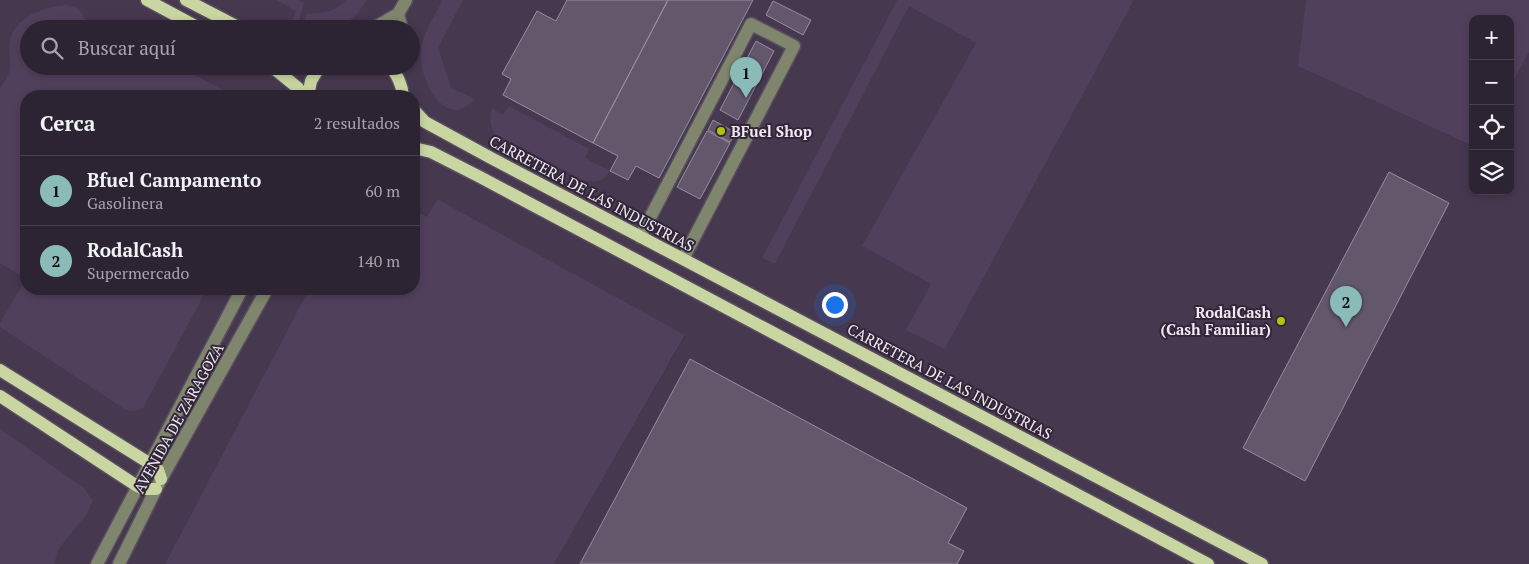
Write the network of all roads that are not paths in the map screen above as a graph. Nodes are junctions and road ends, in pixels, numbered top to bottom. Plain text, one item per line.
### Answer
1 (147, 0) edge
2 (186, 0) edge
3 (406, 0) edge
4 (398, 14) junction
5 (184, 20) edge
6 (225, 20) edge
7 (388, 20) edge
8 (400, 20) edge
9 (282, 75) edge
10 (315, 75) edge
11 (397, 75) edge
12 (299, 90) edge
13 (309, 90) edge
14 (402, 90) edge
15 (420, 117) edge
16 (420, 149) edge
17 (640, 237) junction
18 (683, 259) junction
19 (239, 295) edge
20 (264, 295) edge
21 (0, 370) edge
22 (0, 396) edge
23 (149, 463) junction
24 (158, 484) junction
25 (137, 486) junction
26 (96, 564) edge
27 (119, 564) edge
28 (1208, 564) edge
29 (1262, 564) edge

1 - 5 main road
2 - 6 main road
3 - 4 street
4 - 7 street
4 - 8 street
9 - 12 main road
10 - 13 main road
11 - 14 main road
15 - 17 main road, CARRETERA DE LAS INDUSTRIAS
16 - 28 main road
17 - 18 main road, CARRETERA DE LAS INDUSTRIAS
17 - 18 street
18 - 29 main road, CARRETERA DE LAS INDUSTRIAS
19 - 23 street, AVENIDA DE ZARAGOZA
20 - 24 street, AVENIDA DE ZARAGOZA
21 - 23 main road
22 - 25 main road
23 - 24 main road
23 - 25 street, AVENIDA DE ZARAGOZA
24 - 25 main road
24 - 27 street, AVENIDA DE ZARAGOZA
25 - 26 street, AVENIDA DE ZARAGOZA

